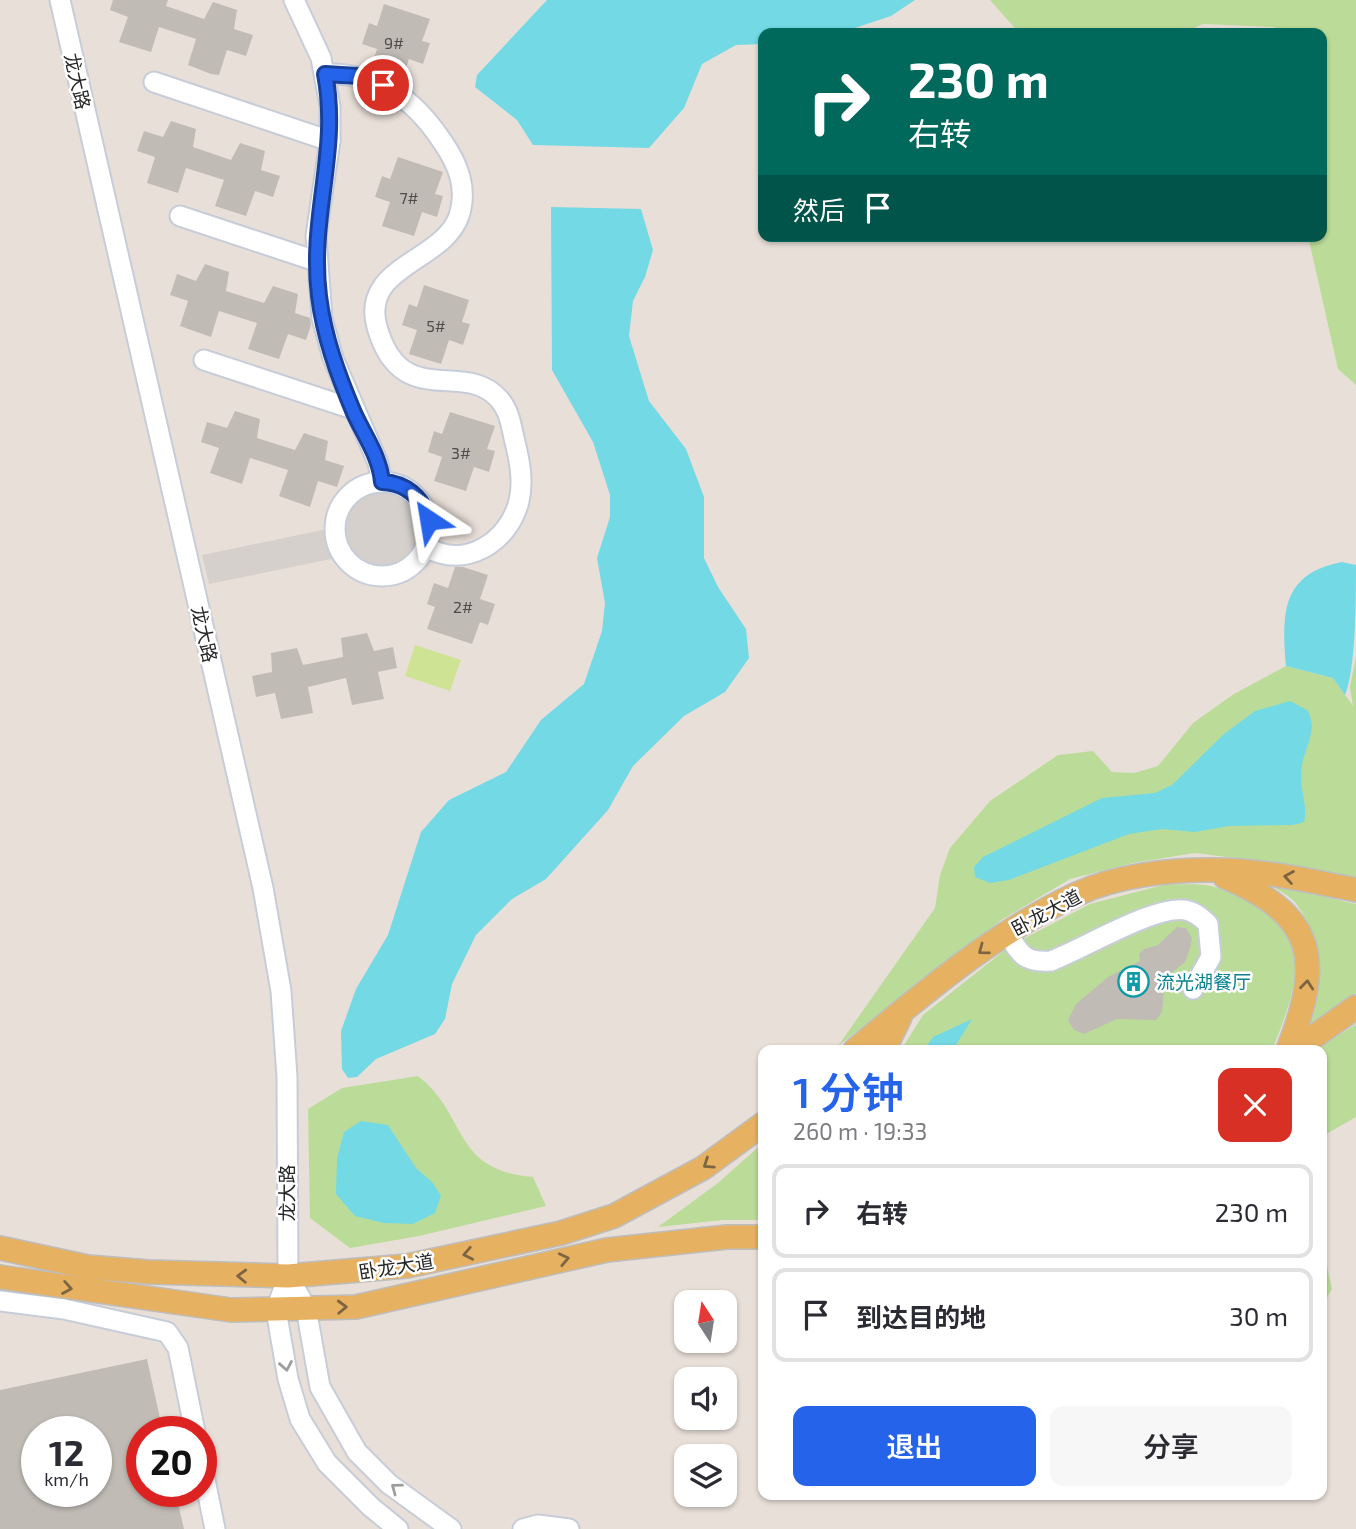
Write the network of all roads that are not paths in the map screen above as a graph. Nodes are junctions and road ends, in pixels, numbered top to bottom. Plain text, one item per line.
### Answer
1 (60, 0) edge
2 (294, 0) edge
3 (325, 74) junction
4 (154, 82) dead end
5 (330, 141) junction
6 (180, 216) dead end
7 (316, 261) junction
8 (204, 360) dead end
9 (353, 409) junction
10 (382, 482) junction
11 (426, 547) junction
12 (1209, 870) junction
13 (1356, 890) edge
14 (1006, 932) junction
15 (1194, 989) dead end
16 (1356, 1007) edge
17 (902, 1011) junction
18 (861, 1045) edge
19 (886, 1045) edge
20 (1290, 1045) edge
21 (1303, 1045) edge
22 (758, 1128) edge
23 (758, 1237) edge
24 (0, 1248) edge
25 (288, 1276) junction
26 (0, 1277) edge
27 (0, 1301) edge
28 (306, 1308) junction
29 (276, 1310) junction
30 (192, 1416) edge
31 (211, 1507) edge
32 (215, 1529) edge
33 (398, 1529) edge
34 (451, 1529) edge
35 (523, 1529) edge
36 (569, 1529) edge

1 - 25 street, 龙大路
2 - 3 street
3 - 5 street
3 - 11 street
4 - 5 street
5 - 7 street
6 - 7 street
7 - 9 street
8 - 9 street
9 - 10 street
10 - 11 street
10 - 11 street
13 -> 12 main road, 卧龙大道
12 - 14 main road, 卧龙大道
20 -> 12 main road
14 - 15 street
14 -> 17 main road, 卧龙大道
16 - 21 main road
17 - 18 main road, 卧龙大道
17 - 19 main road
22 -> 25 main road, 卧龙大道
28 -> 23 main road, 卧龙大道
25 -> 24 main road, 卧龙大道
25 - 28 street
25 - 29 street
26 -> 29 main road, 卧龙大道
27 - 30 street
28 - 29 main road, 卧龙大道
34 -> 28 street
29 -> 33 street
31 - 32 street
35 - 36 street

